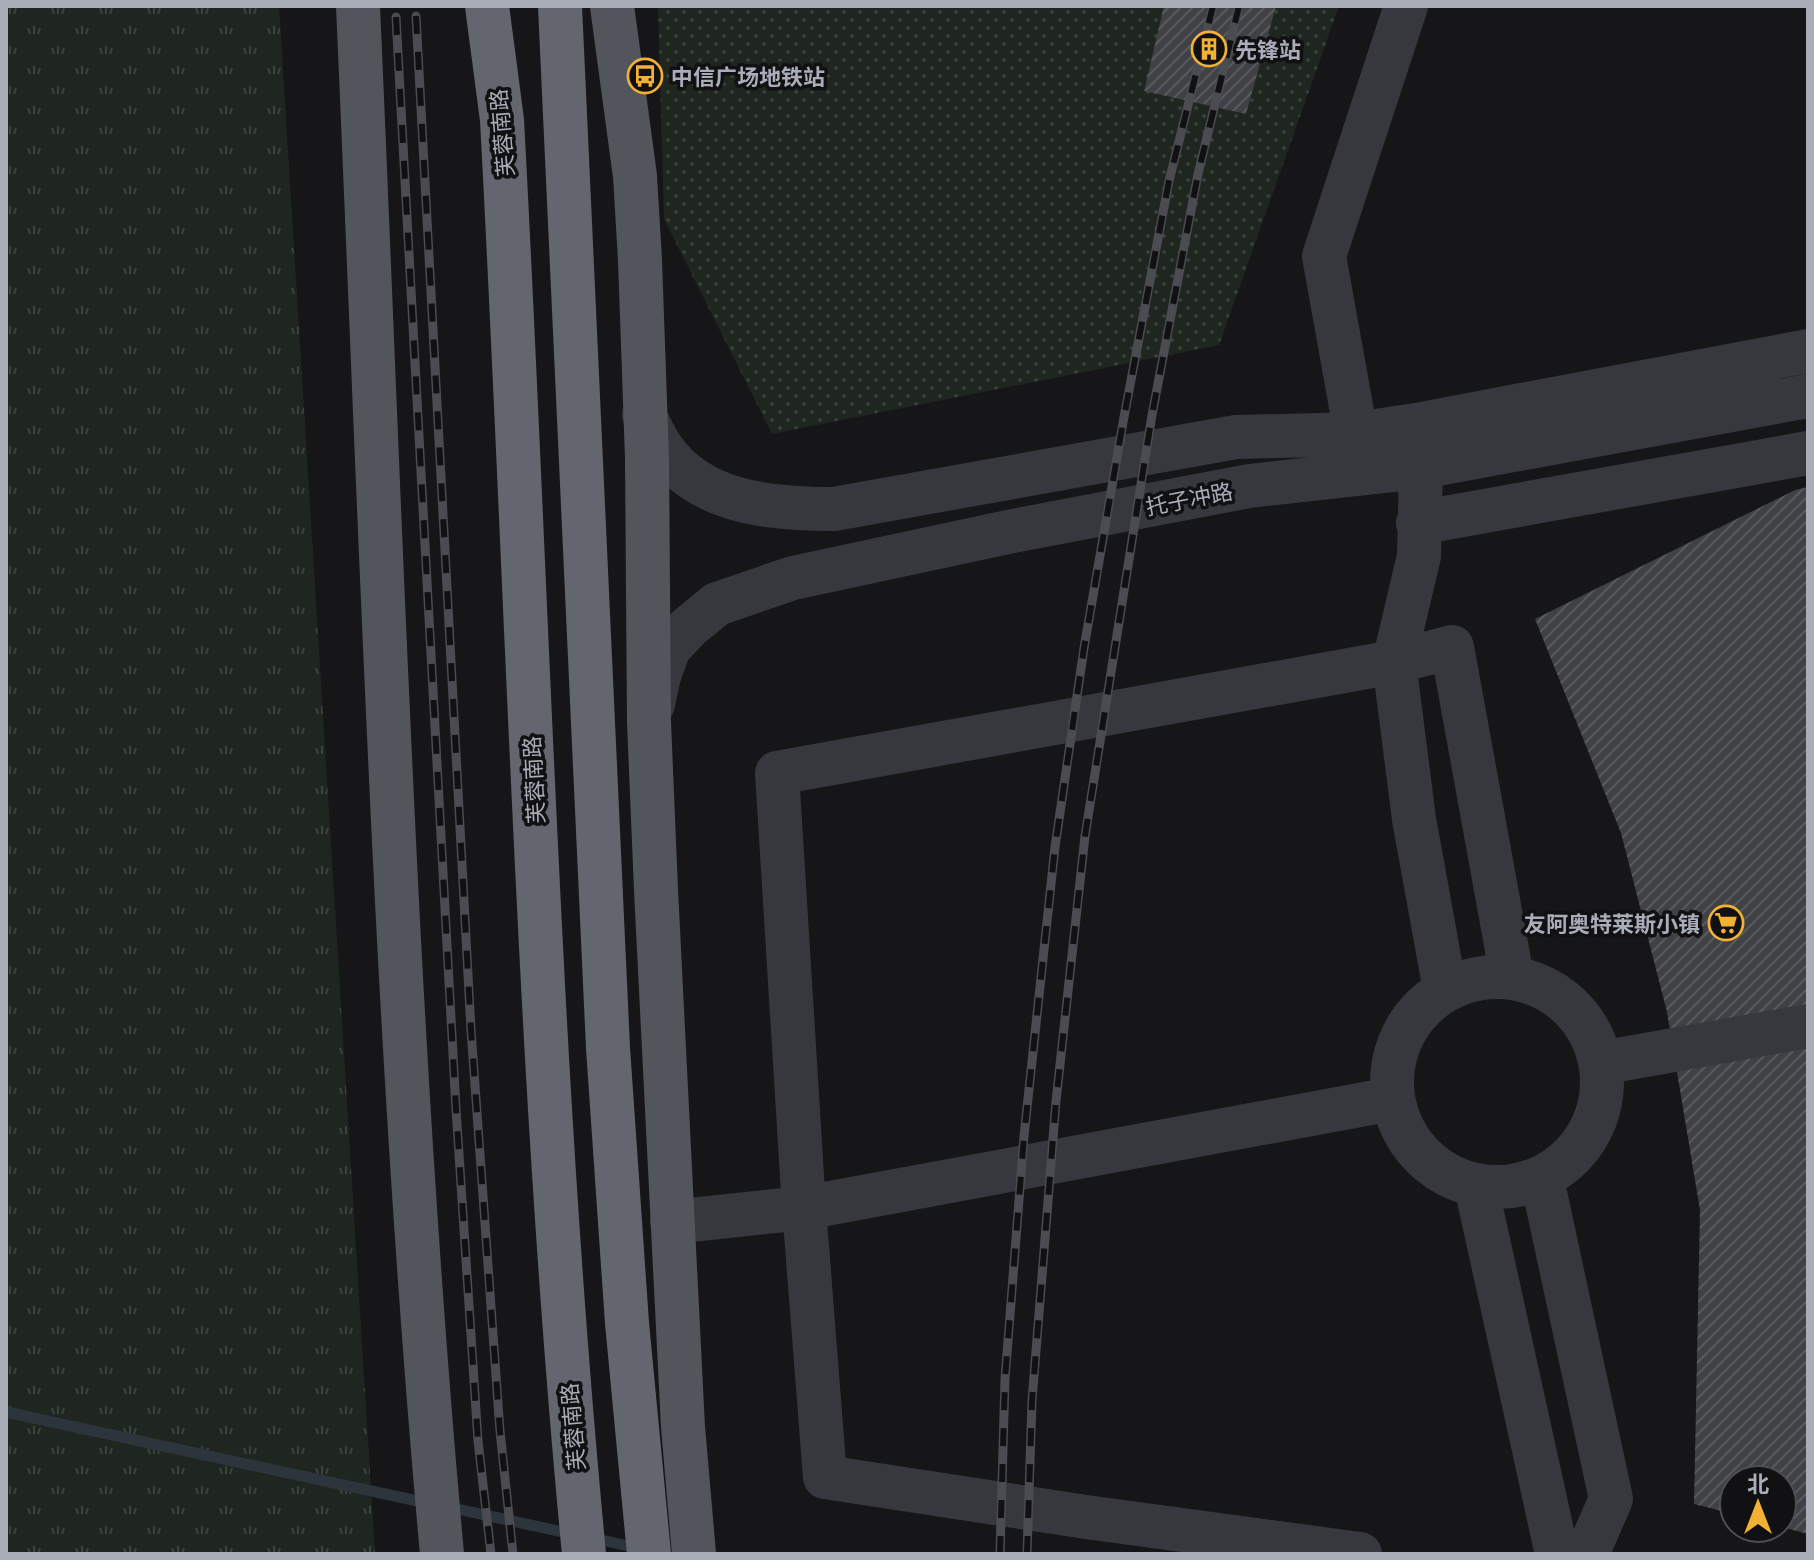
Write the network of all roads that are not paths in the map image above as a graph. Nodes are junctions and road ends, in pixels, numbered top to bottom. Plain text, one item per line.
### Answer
1 (358, 6) edge
2 (487, 6) edge
3 (560, 6) edge
4 (612, 6) edge
5 (1406, 6) edge
6 (1808, 351) edge
7 (1808, 396) edge
8 (644, 415) junction
9 (1356, 434) junction
10 (1808, 453) edge
11 (1421, 467) junction
12 (1418, 523) junction
13 (1394, 662) junction
14 (649, 722) junction
15 (1512, 977) junction
16 (1445, 990) junction
17 (1808, 1026) edge
18 (1601, 1063) junction
19 (1392, 1099) junction
20 (1542, 1179) junction
21 (1476, 1186) junction
22 (804, 1208) junction
23 (672, 1222) junction
24 (442, 1554) edge
25 (584, 1554) edge
26 (649, 1554) edge
27 (694, 1554) edge
28 (1360, 1554) edge
29 (1580, 1554) edge

1 - 24 main road
2 - 25 highway, 芙蓉南路
3 - 26 highway
4 - 8 main road
5 - 9 street
6 - 9 street
7 - 11 street, 托子冲路
8 - 9 street
8 - 14 main road
10 - 12 street
11 - 12 street
11 - 14 street, 托子冲路
12 - 13 street
13 - 15 street
13 - 16 street
13 - 22 street
14 - 23 main road
15 - 16 street
15 - 18 street
16 - 19 street
17 - 18 street
18 - 20 street
19 - 21 street
19 - 22 street
20 - 21 street
20 - 29 street
21 - 29 street
22 - 23 street
22 - 28 street
23 - 27 main road

